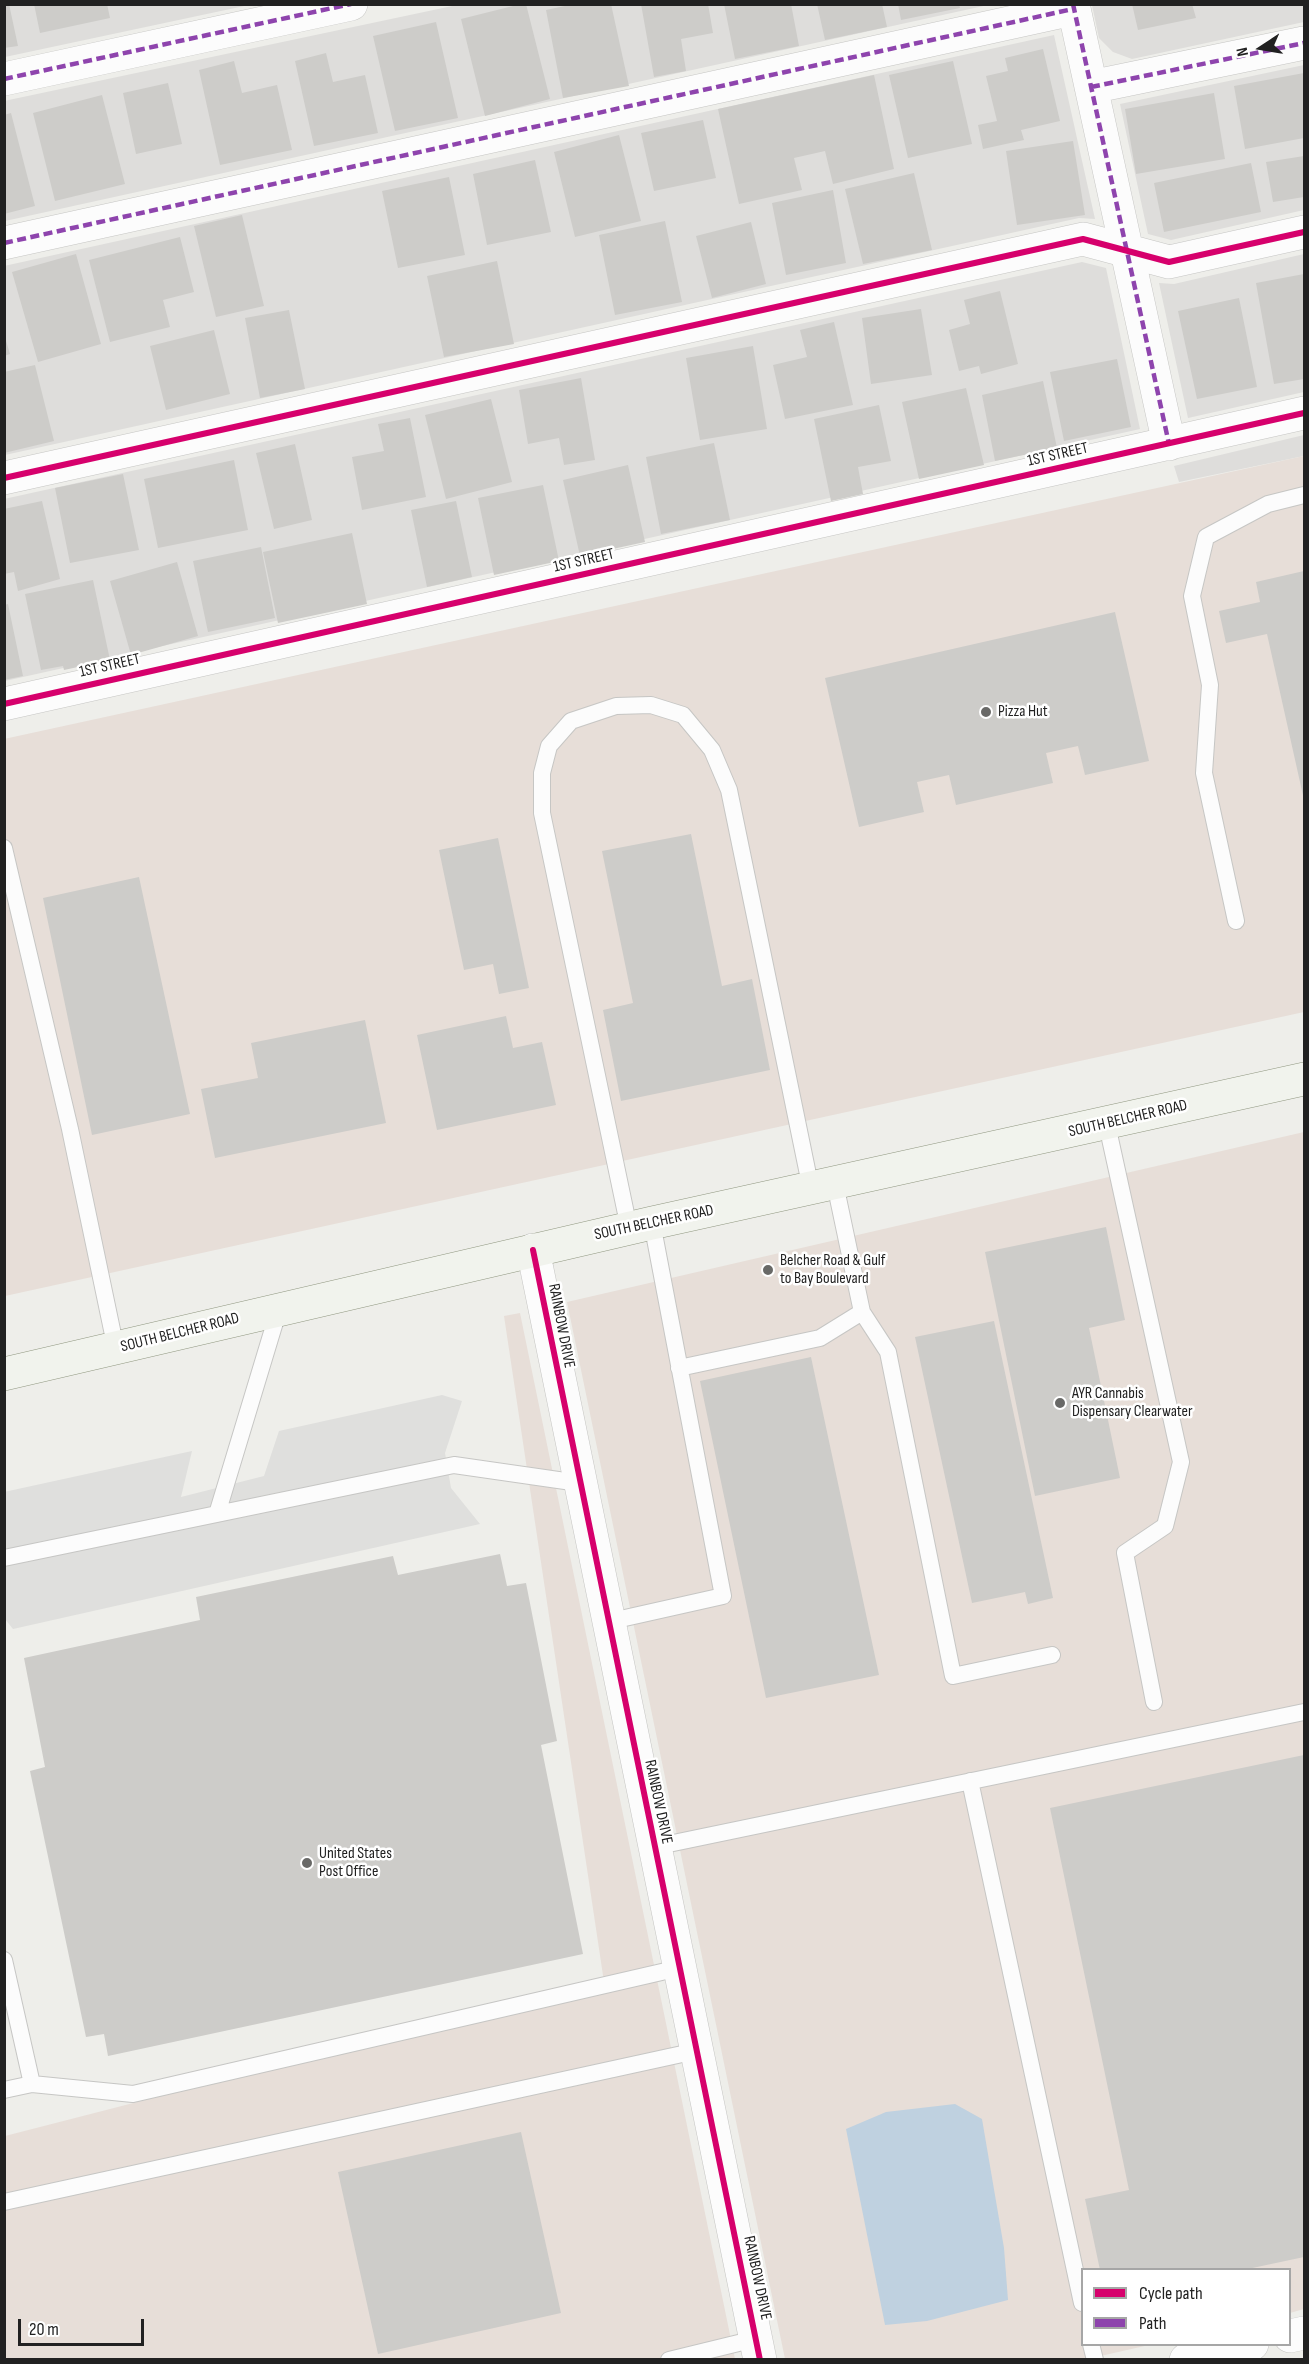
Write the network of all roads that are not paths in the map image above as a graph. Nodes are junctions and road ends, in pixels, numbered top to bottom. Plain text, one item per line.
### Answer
1 (351, 4) edge
2 (1073, 7) edge
3 (1305, 43) edge
4 (4, 79) edge
5 (1091, 87) junction
6 (1305, 232) edge
7 (4, 243) edge
8 (1128, 251) junction
9 (1305, 413) edge
10 (1169, 444) junction
11 (4, 478) edge
12 (1305, 495) edge
13 (4, 704) edge
14 (4, 848) edge
15 (1236, 921) dead end
16 (1305, 1079) edge
17 (1107, 1125) junction
18 (823, 1186) junction
19 (640, 1226) junction
20 (533, 1250) junction
21 (279, 1308) junction
22 (862, 1312) junction
23 (116, 1349) junction
24 (679, 1368) junction
25 (6, 1377) edge
26 (579, 1483) junction
27 (217, 1514) junction
28 (4, 1558) edge
29 (607, 1622) junction
30 (1052, 1655) dead end
31 (1154, 1702) dead end
32 (1305, 1712) edge
33 (970, 1781) junction
34 (654, 1847) junction
35 (4, 1959) edge
36 (679, 1968) junction
37 (696, 2051) junction
38 (32, 2084) junction
39 (4, 2090) edge
40 (4, 2202) edge
41 (1081, 2294) edge
42 (1244, 2346) edge
43 (758, 2349) edge
44 (669, 2360) edge
45 (1186, 2360) edge

1 - 4 street
2 - 5 street
2 - 7 street
3 - 5 street
5 - 8 street
6 - 8 street
8 - 10 street
8 - 11 street
9 - 10 street, 1ST STREET
10 - 13 street, 1ST STREET
12 - 15 lane
14 - 23 lane
16 - 17 main road, SOUTH BELCHER ROAD
17 - 18 main road, SOUTH BELCHER ROAD
17 - 31 lane
18 - 19 main road, SOUTH BELCHER ROAD
18 - 19 lane
18 - 22 lane
19 - 20 main road, SOUTH BELCHER ROAD
19 - 24 lane
20 - 21 main road, SOUTH BELCHER ROAD
20 - 26 street, RAINBOW DRIVE
21 - 23 main road, SOUTH BELCHER ROAD
21 - 27 lane
22 - 24 lane
22 - 30 lane
23 - 25 main road, SOUTH BELCHER ROAD
24 - 29 lane
26 - 27 lane
26 - 29 street, RAINBOW DRIVE
27 - 28 lane
29 - 34 street, RAINBOW DRIVE
32 - 33 lane
33 - 34 lane
33 - 41 lane
34 - 36 street, RAINBOW DRIVE
35 - 38 lane
36 - 37 street, RAINBOW DRIVE
36 - 38 lane
37 - 40 lane
37 - 43 street, RAINBOW DRIVE
38 - 39 lane
42 - 45 street
43 - 44 lane

